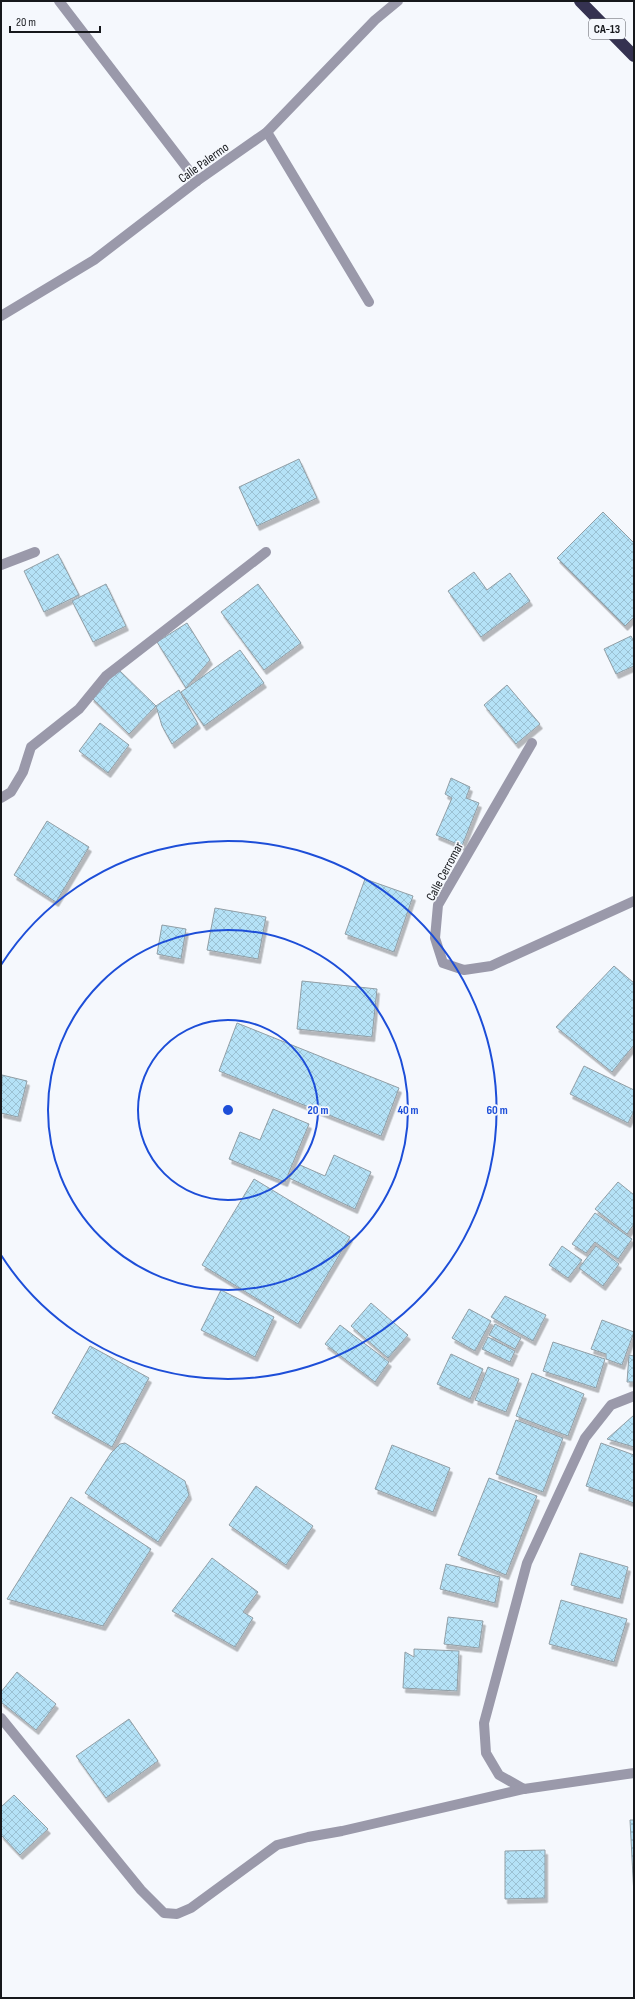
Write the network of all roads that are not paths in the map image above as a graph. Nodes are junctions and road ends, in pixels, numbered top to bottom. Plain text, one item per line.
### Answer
1 (59, 1) edge
2 (398, 1) edge
3 (580, 1) edge
4 (634, 56) edge
5 (267, 132) junction
6 (198, 181) junction
7 (369, 302) dead end
8 (1, 316) edge
9 (35, 552) dead end
10 (266, 552) dead end
11 (1, 564) edge
12 (532, 743) dead end
13 (1, 798) edge
14 (634, 901) edge
15 (634, 1396) edge
16 (1, 1718) edge
17 (634, 1773) edge
18 (524, 1789) junction

1 - 6 street
2 - 5 street, Calle Palermo
3 - 4 highway, CA-13
5 - 6 street, Calle Palermo
5 - 7 street
6 - 8 street, Calle Palermo
9 - 11 street
10 - 13 street
12 - 14 street, Calle Cerromar
15 - 18 street
16 - 18 street
17 - 18 street

